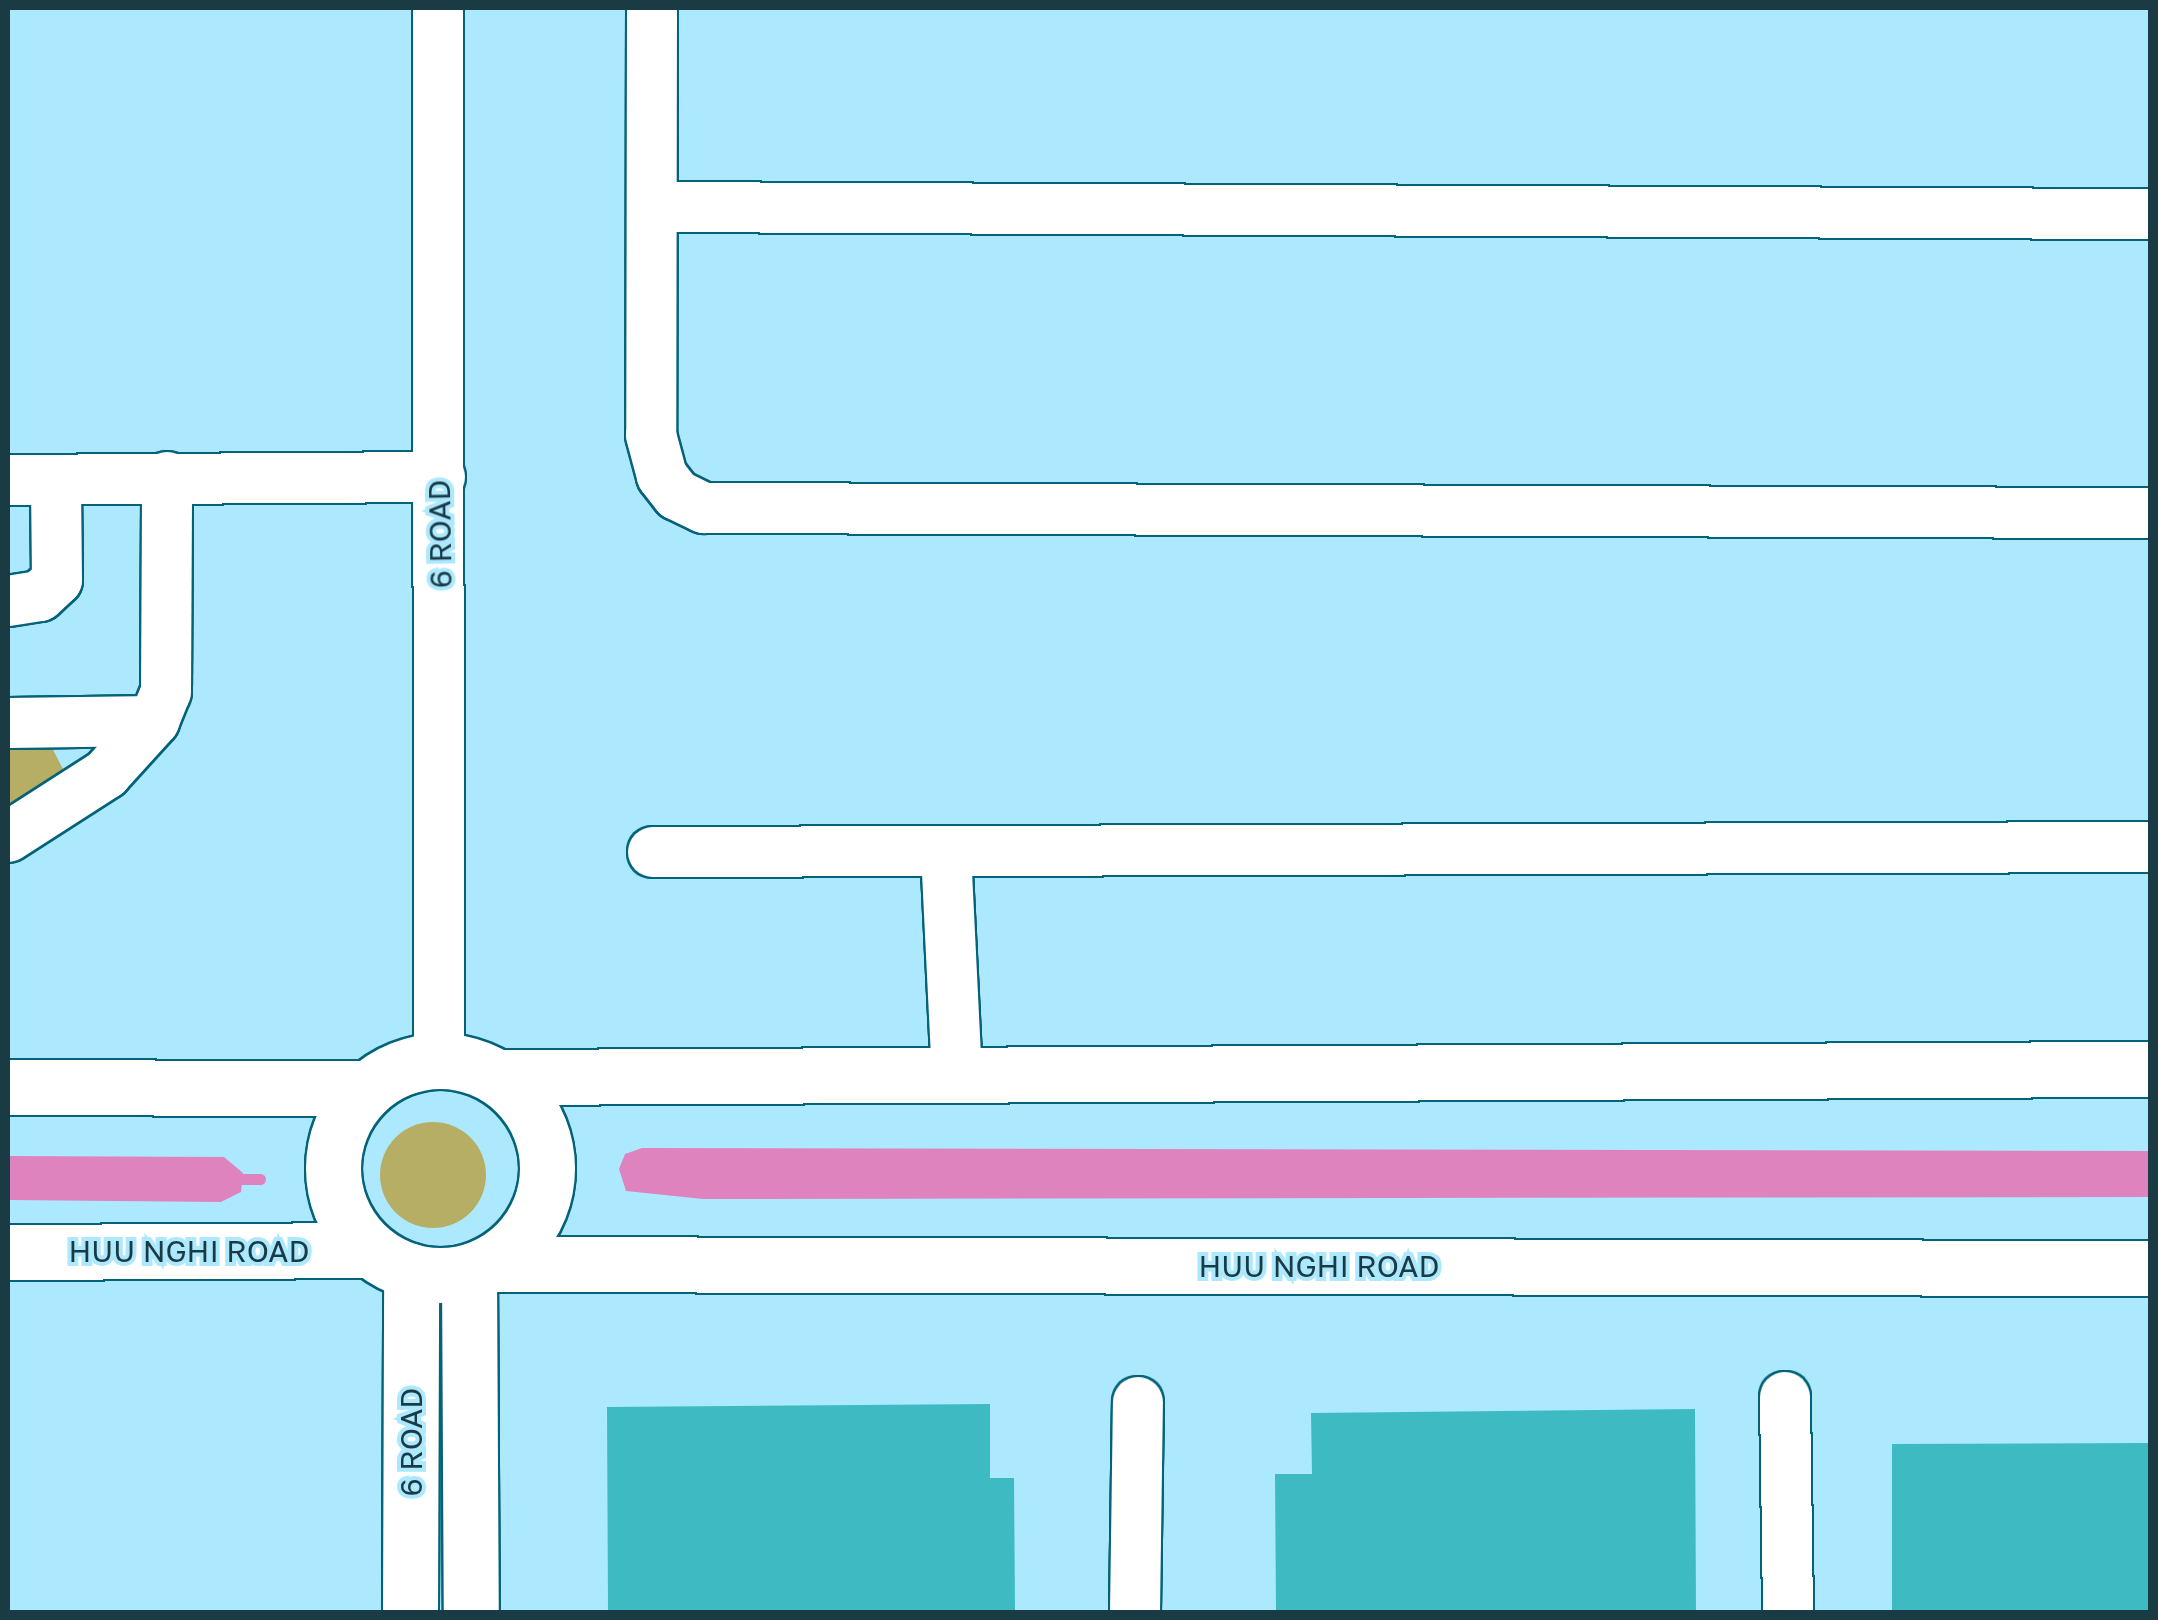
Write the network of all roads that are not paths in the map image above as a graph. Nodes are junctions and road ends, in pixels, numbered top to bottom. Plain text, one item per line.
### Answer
1 (438, 8) edge
2 (652, 8) edge
3 (652, 206) junction
4 (2150, 214) edge
5 (167, 477) junction
6 (440, 477) junction
7 (32, 480) edge
8 (2150, 513) edge
9 (8, 601) edge
10 (154, 721) junction
11 (8, 723) edge
12 (8, 837) edge
13 (2150, 847) edge
14 (653, 852) dead end
15 (946, 852) junction
16 (439, 1061) junction
17 (2150, 1068) edge
18 (957, 1072) junction
19 (498, 1077) junction
20 (8, 1088) edge
21 (368, 1088) junction
22 (8, 1252) edge
23 (390, 1260) junction
24 (478, 1268) junction
25 (2150, 1268) edge
26 (1785, 1397) dead end
27 (1138, 1402) dead end
28 (410, 1612) edge
29 (470, 1612) edge
30 (1135, 1612) edge
31 (1788, 1612) edge

1 - 6 street, 6 ROAD
2 - 3 street
3 - 4 street
3 - 8 street
5 - 6 street
5 - 7 street
5 - 10 street
6 - 16 street, 6 ROAD
7 - 9 street
10 - 11 street
10 - 12 street
13 - 15 street
14 - 15 street
15 - 18 street
16 - 19 main road
16 - 21 main road
17 - 18 main road
18 - 19 main road
19 - 24 main road
20 - 21 main road
21 - 23 main road
22 - 23 main road, HUU NGHI ROAD
23 - 24 main road
23 - 28 main road, 6 ROAD
24 - 25 main road, HUU NGHI ROAD
24 - 29 main road, 6 ROAD
26 - 31 street
27 - 30 street

